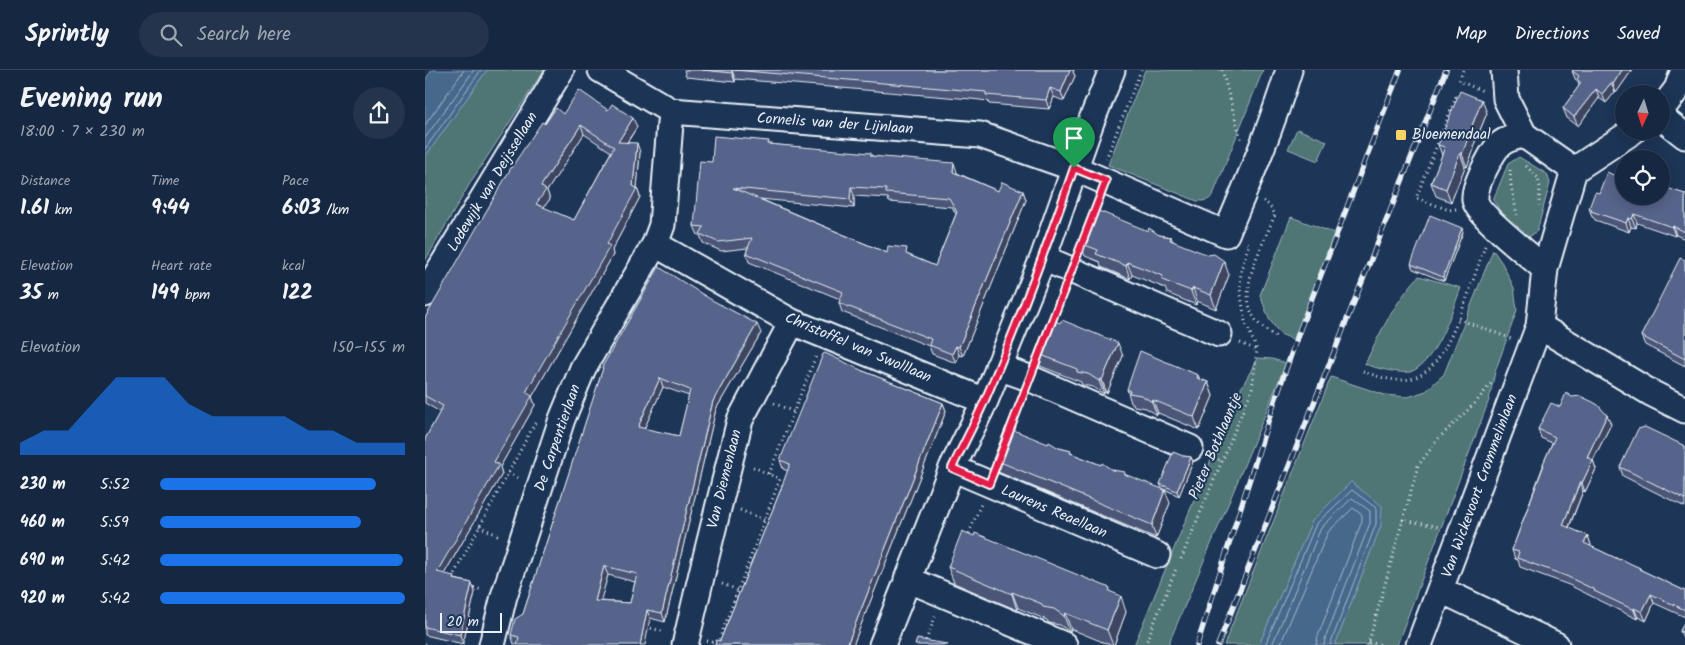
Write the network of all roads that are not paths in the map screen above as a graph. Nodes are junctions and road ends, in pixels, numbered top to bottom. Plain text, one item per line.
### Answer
1 (561, 70) edge
2 (601, 70) edge
3 (1111, 70) edge
4 (1289, 70) edge
5 (1504, 70) edge
6 (1684, 70) edge
7 (1670, 98) edge
8 (671, 111) junction
9 (1670, 124) edge
10 (1517, 136) junction
11 (1685, 136) edge
12 (1619, 140) edge
13 (1074, 168) junction
14 (1574, 170) junction
15 (655, 244) junction
16 (1043, 258) junction
17 (1545, 269) junction
18 (425, 294) edge
19 (792, 322) junction
20 (1539, 326) junction
21 (1219, 334) dead end
22 (999, 367) junction
23 (985, 401) junction
24 (1685, 410) edge
25 (1190, 448) dead end
26 (952, 468) junction
27 (1157, 556) dead end
28 (907, 579) junction
29 (1441, 590) junction
30 (686, 641) edge
31 (492, 645) edge
32 (882, 645) edge
33 (1064, 645) edge
34 (1419, 645) edge
35 (1557, 645) edge

1 - 18 street, Lodewijk van Deijssellaan
2 - 8 street, Cornelis van der Lijnlaan
3 - 13 street
4 - 13 street, Cornelis van der Lijnlaan
5 - 10 street
6 - 7 street
8 - 13 street, Cornelis van der Lijnlaan
8 - 15 street, De Carpentierlaan
9 - 11 street
10 - 14 street
10 - 17 street
12 - 14 street
13 - 16 street
14 - 17 street, Van Wickevoort Crommelinlaan
15 - 19 street, Christoffel van Swolllaan
15 - 31 street, De Carpentierlaan
16 - 21 street
16 - 22 street
17 - 20 street, Van Wickevoort Crommelinlaan
19 - 23 street, Christoffel van Swolllaan
19 - 30 street, Van Diemenlaan
20 - 24 street
20 - 29 street, Van Wickevoort Crommelinlaan
22 - 23 street
22 - 25 street
23 - 26 street
26 - 27 street, Laurens Reaellaan
26 - 28 street
28 - 32 street
28 - 33 street
29 - 34 street, Van Wickevoort Crommelinlaan
29 - 35 street

